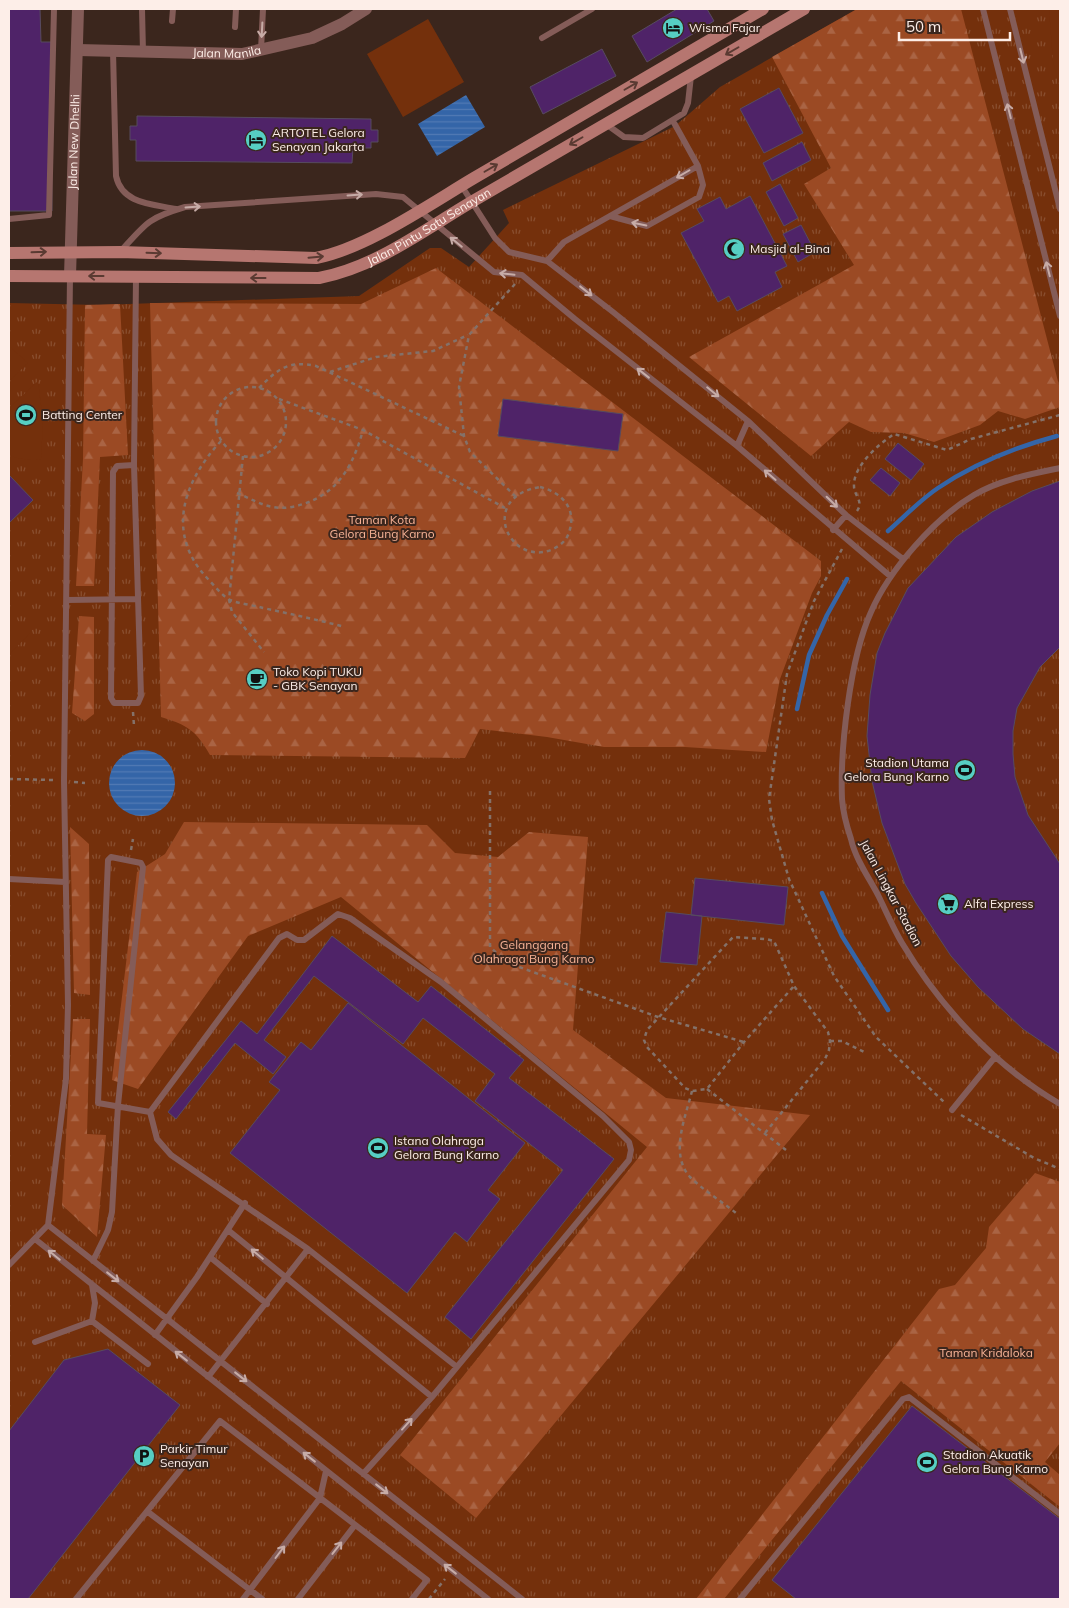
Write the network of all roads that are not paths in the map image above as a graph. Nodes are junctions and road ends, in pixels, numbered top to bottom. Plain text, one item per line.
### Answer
1 (54, 9) edge
2 (78, 9) edge
3 (142, 9) edge
4 (172, 9) edge
5 (236, 9) edge
6 (263, 9) edge
7 (366, 9) edge
8 (592, 9) edge
9 (763, 9) edge
10 (804, 9) edge
11 (983, 9) edge
12 (1010, 9) edge
13 (172, 22) dead end
14 (235, 27) dead end
15 (542, 38) dead end
16 (78, 50) junction
17 (114, 50) junction
18 (261, 51) junction
19 (143, 52) junction
20 (692, 74) junction
21 (673, 121) junction
22 (606, 124) junction
23 (698, 166) junction
24 (461, 185) junction
25 (472, 202) junction
26 (1060, 208) edge
27 (177, 209) junction
28 (419, 210) junction
29 (610, 216) junction
30 (9, 218) edge
31 (434, 225) junction
32 (70, 252) junction
33 (120, 252) junction
34 (9, 253) edge
35 (547, 261) junction
36 (9, 276) edge
37 (70, 276) junction
38 (136, 277) junction
39 (1060, 316) edge
40 (748, 421) junction
41 (737, 446) junction
42 (134, 465) junction
43 (1060, 468) edge
44 (846, 515) junction
45 (833, 530) junction
46 (903, 559) junction
47 (890, 576) junction
48 (138, 599) junction
49 (67, 600) junction
50 (113, 600) junction
51 (9, 879) edge
52 (65, 882) junction
53 (995, 1057) junction
54 (1060, 1104) edge
55 (118, 1105) junction
56 (952, 1110) road end
57 (150, 1112) junction
58 (244, 1203) junction
59 (48, 1225) junction
60 (228, 1230) junction
61 (35, 1239) junction
62 (308, 1249) junction
63 (210, 1257) junction
64 (10, 1261) edge
65 (93, 1261) junction
66 (286, 1278) junction
67 (92, 1285) junction
68 (267, 1304) junction
69 (168, 1319) junction
70 (92, 1321) junction
71 (155, 1335) junction
72 (35, 1342) dead end
73 (221, 1361) junction
74 (148, 1364) dead end
75 (457, 1367) junction
76 (208, 1377) junction
77 (432, 1397) junction
78 (326, 1471) junction
79 (363, 1474) junction
80 (320, 1498) junction
81 (148, 1512) junction
82 (1060, 1514) edge
83 (355, 1525) junction
84 (250, 1590) junction
85 (76, 1599) edge
86 (243, 1599) edge
87 (262, 1599) edge
88 (298, 1599) edge
89 (412, 1599) edge
90 (488, 1599) edge
91 (522, 1599) edge
92 (740, 1599) edge

1 - 30 lane
2 - 16 street, Jalan New Dhelhi
3 - 19 lane
4 - 13 lane
5 - 14 lane
6 -> 18 lane
7 - 18 street, Jalan Manila
8 - 15 lane
24 -> 9 main road, Jalan Pintu Satu Senayan
10 -> 20 main road, Jalan Pintu Satu Senayan
39 -> 11 lane
12 -> 26 lane
16 - 17 street, Jalan Manila
16 - 32 street, Jalan New Dhelhi
17 - 19 street, Jalan Manila
17 - 27 lane
18 - 19 street, Jalan Manila
20 - 21 lane
20 - 22 main road, Jalan Pintu Satu Senayan
21 - 22 lane
21 - 23 lane
22 -> 25 main road, Jalan Pintu Satu Senayan
23 -> 29 lane
23 -> 29 lane
24 - 25 lane
24 - 28 main road, Jalan Pintu Satu Senayan
25 - 31 main road, Jalan Pintu Satu Senayan
25 - 35 lane
27 -> 28 lane
27 - 33 lane
28 - 31 lane
33 -> 28 main road, Jalan Pintu Satu Senayan
29 - 35 lane
31 -> 38 main road, Jalan Pintu Satu Senayan
41 -> 31 lane
32 - 33 main road, Jalan Pintu Satu Senayan
34 -> 32 main road, Jalan Pintu Satu Senayan
32 - 37 street, Jalan New Dhelhi
35 -> 40 lane
36 - 37 main road, Jalan Pintu Satu Senayan
38 -> 37 main road, Jalan Pintu Satu Senayan
37 - 49 lane
38 - 42 lane
40 - 41 lane
40 -> 44 lane
45 -> 41 lane
42 - 48 lane
42 - 50 lane
43 - 46 lane, Jalan Lingkar Stadion
44 - 45 lane
44 - 46 lane
45 - 47 lane
46 - 47 lane, Jalan Lingkar Stadion
47 - 53 lane, Jalan Lingkar Stadion
48 - 50 lane
48 - 50 lane
49 - 50 lane
49 - 52 lane
51 - 52 lane
52 - 59 lane
53 - 54 lane, Jalan Lingkar Stadion
53 - 56 lane
55 - 55 lane
55 - 57 lane
55 - 65 lane
57 - 58 lane
57 - 75 lane
58 - 60 lane
58 - 62 lane
59 - 61 lane
59 - 65 lane
60 - 63 lane
66 -> 60 lane
61 - 64 lane
67 -> 61 lane
62 - 66 lane
62 - 75 lane
63 - 68 lane
63 - 69 lane
65 -> 69 lane
66 - 68 lane
66 - 77 lane
67 - 70 lane
67 - 71 lane
68 - 73 lane
69 - 71 lane
69 - 73 lane
70 - 72 lane
70 - 74 lane
76 -> 71 lane
73 - 76 lane
73 -> 79 lane
75 - 77 lane
78 -> 76 lane
79 -> 77 lane
78 - 80 lane
90 -> 78 lane
79 -> 91 lane
80 - 81 lane
80 - 83 lane
84 -> 80 lane
81 - 84 lane
81 - 85 lane
82 - 92 lane
88 -> 83 lane
83 - 89 lane
84 - 86 lane
84 - 87 lane

